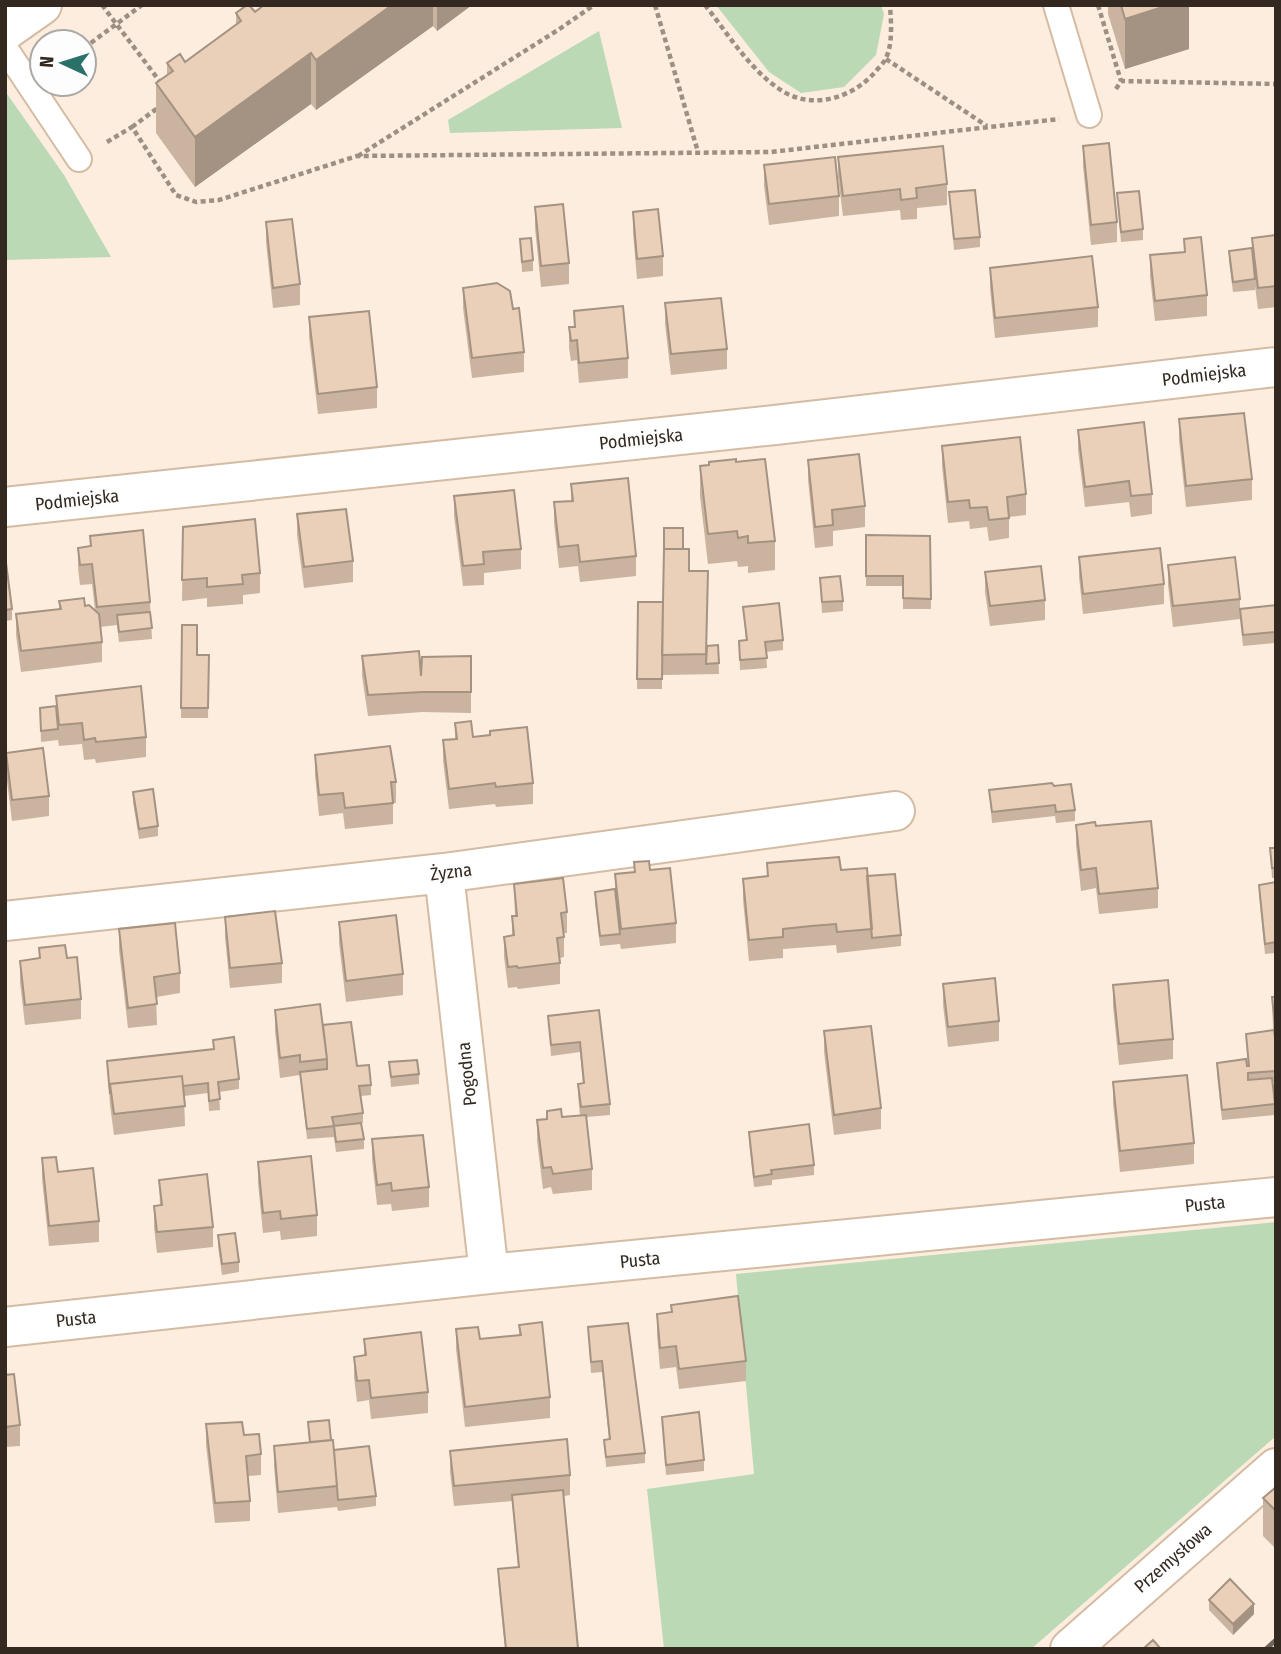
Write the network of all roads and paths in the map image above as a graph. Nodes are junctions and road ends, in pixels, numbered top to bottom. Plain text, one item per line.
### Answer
1 (42, 5) edge
2 (102, 5) edge
3 (142, 5) edge
4 (594, 5) edge
5 (655, 5) edge
6 (705, 5) edge
7 (890, 5) edge
8 (1056, 5) edge
9 (1098, 5) edge
10 (116, 24) junction
11 (5, 31) edge
12 (98, 38) edge
13 (5, 48) edge
14 (886, 59) junction
15 (1121, 81) junction
16 (1276, 84) edge
17 (164, 87) edge
18 (162, 105) edge
19 (1089, 115) junction
20 (132, 127) junction
21 (988, 127) junction
22 (698, 153) junction
23 (357, 156) junction
24 (79, 159) joint
25 (1276, 367) edge
26 (5, 507) edge
27 (895, 811) dead end
28 (444, 873) junction
29 (5, 920) edge
30 (1276, 1197) edge
31 (489, 1274) junction
32 (5, 1327) edge
33 (1276, 1468) edge
34 (1070, 1649) edge

1 - 11 street
2 - 10 path
3 - 10 path
4 - 23 path
5 - 22 path
6 - 14 path
7 - 14 path
8 - 19 lane
9 - 15 path
10 - 12 path
10 - 17 path
13 - 24 lane
14 - 21 path
15 - 16 path
15 - 19 path
18 - 20 path
19 - 21 path
20 - 23 path
20 - 24 path
21 - 22 path
22 - 23 path
25 - 26 street, Podmiejska
27 - 28 street, Żyzna
28 - 29 street, Żyzna
28 - 31 street, Pogodna
30 - 31 street, Pusta
31 - 32 street, Pusta
33 - 34 street, Przemysłowa

